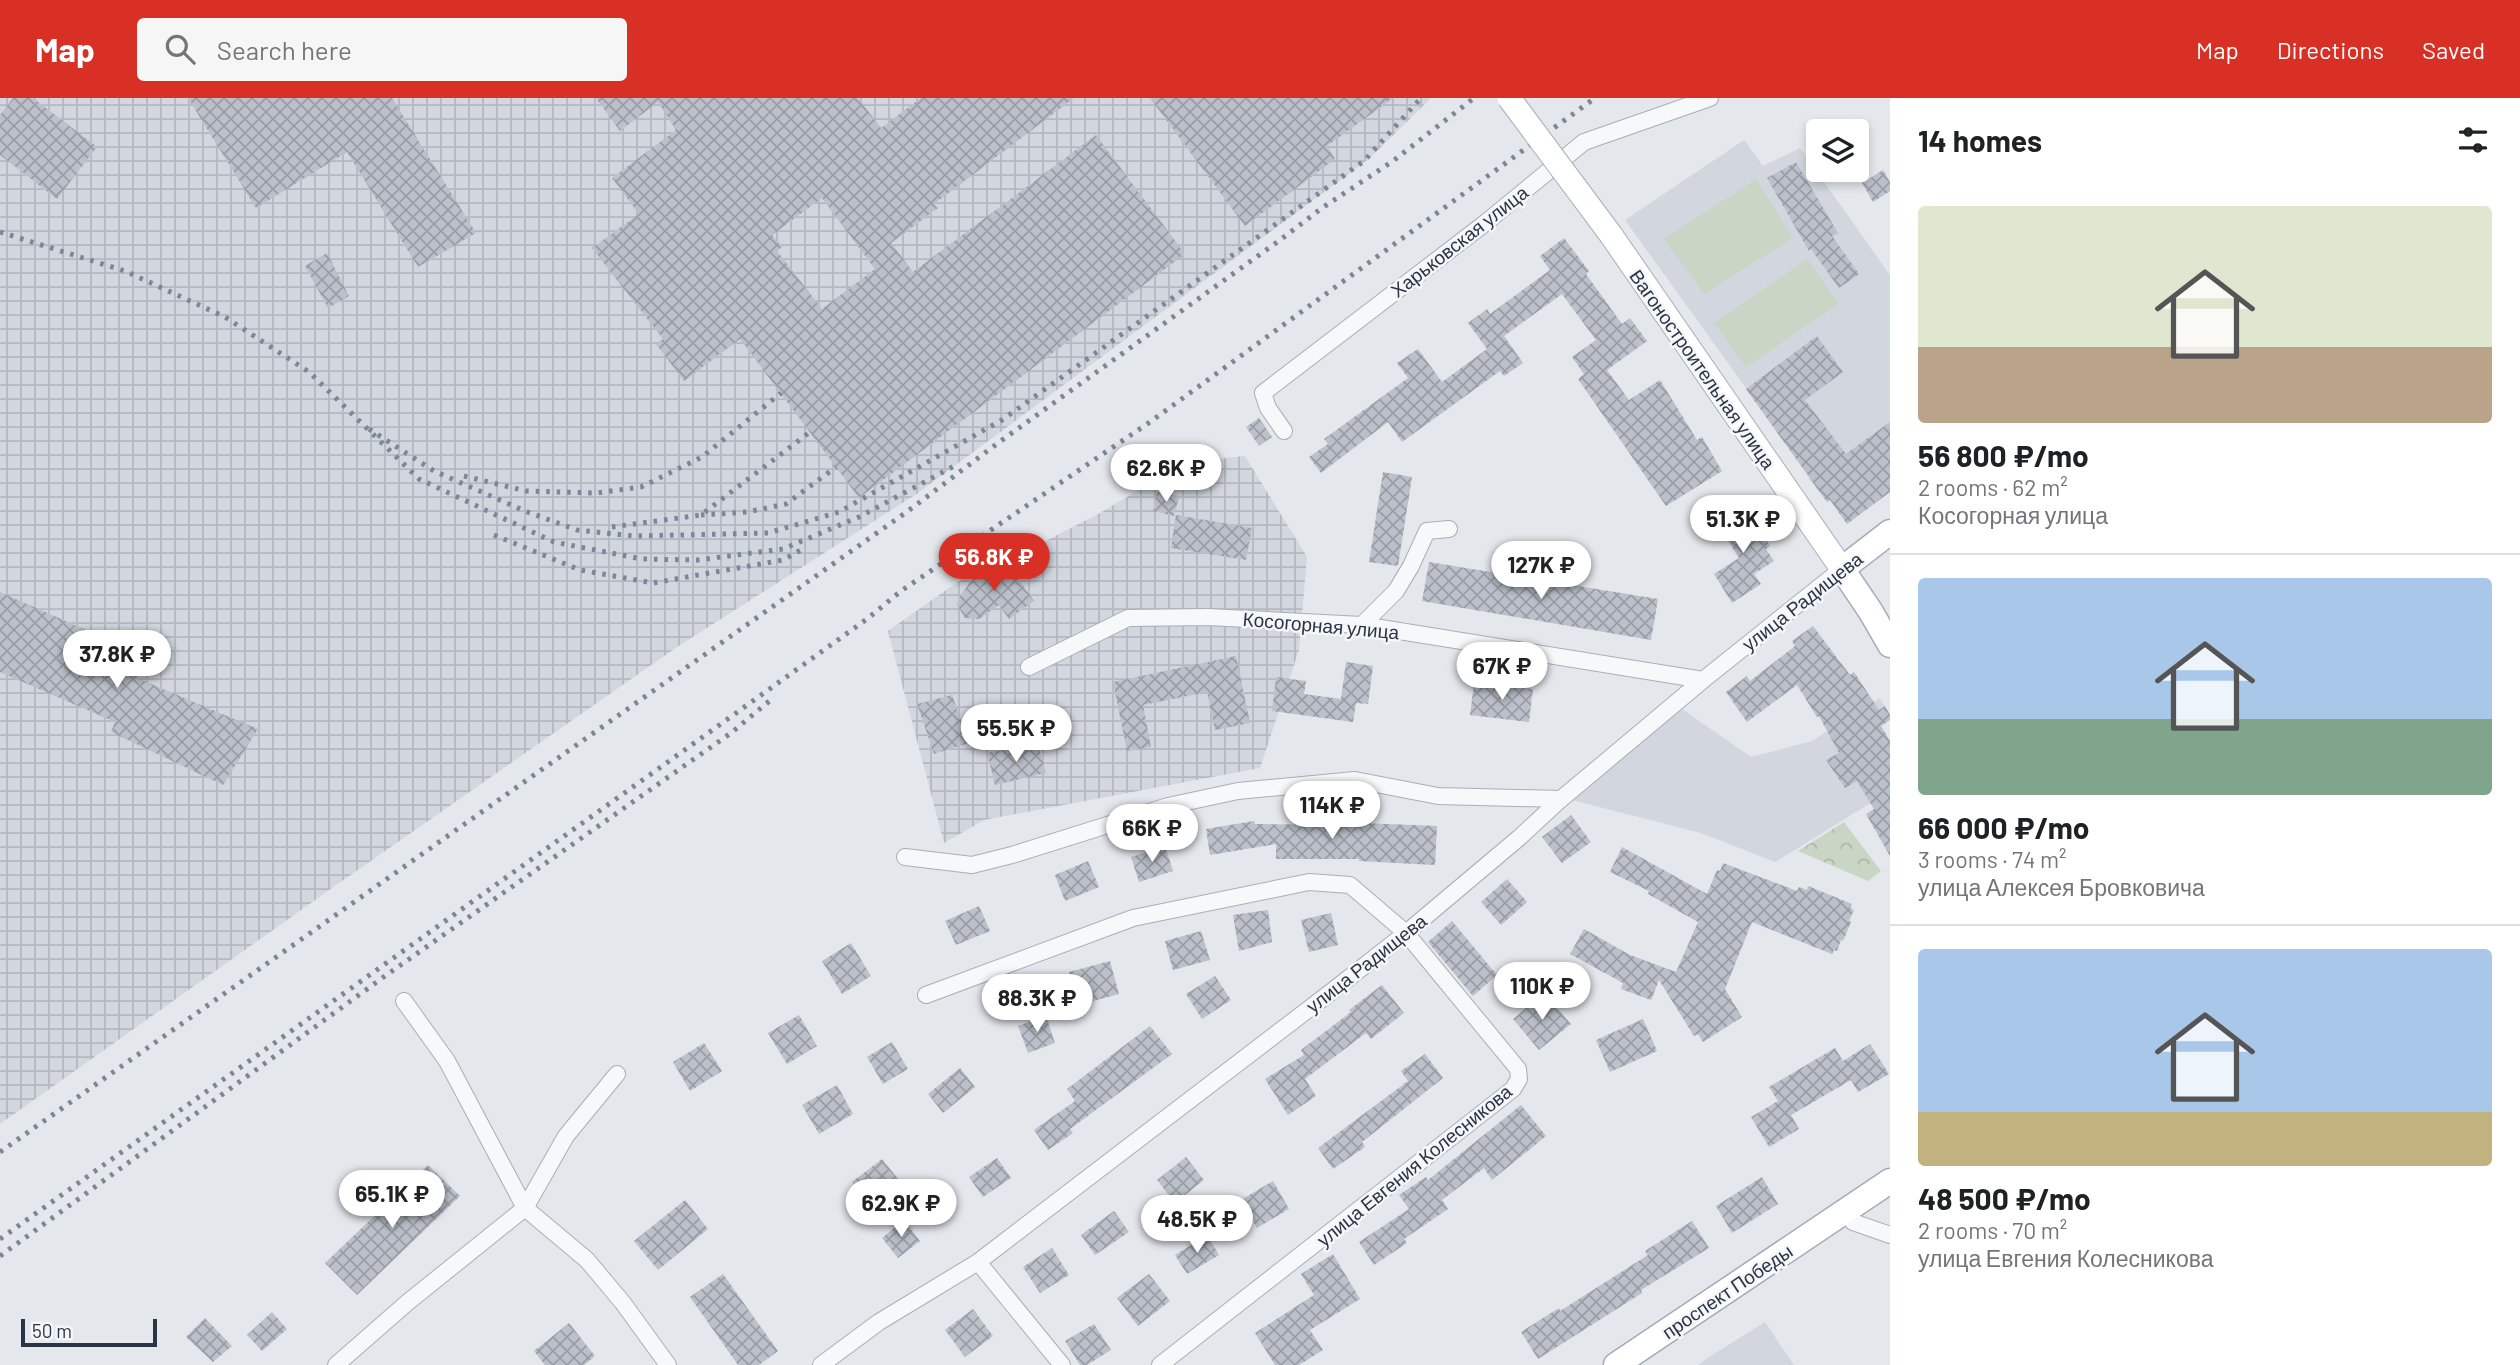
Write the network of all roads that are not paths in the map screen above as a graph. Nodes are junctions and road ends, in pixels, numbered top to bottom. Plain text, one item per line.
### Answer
1 (1509, 98) edge
2 (1710, 98) edge
3 (1284, 431) dead end
4 (1449, 528) dead end
5 (1890, 532) edge
6 (1842, 569) junction
7 (1362, 625) junction
8 (1890, 645) edge
9 (1030, 667) dead end
10 (1703, 680) junction
11 (1561, 799) junction
12 (905, 856) dead end
13 (1406, 933) junction
14 (926, 995) dead end
15 (404, 1001) dead end
16 (617, 1074) dead end
17 (1890, 1181) edge
18 (1890, 1197) edge
19 (525, 1208) junction
20 (1845, 1219) junction
21 (1890, 1235) edge
22 (978, 1262) junction
23 (335, 1365) edge
24 (668, 1365) edge
25 (821, 1365) edge
26 (1062, 1365) edge
27 (1160, 1365) edge
28 (1616, 1365) edge

1 - 6 main road, Вагоностроительная улица, bridge
2 - 3 street, Харьковская улица
4 - 7 street
5 - 6 main road, улица Радищева
6 - 8 main road, Вагоностроительная улица
6 - 10 street, улица Радищева
7 - 9 street, Косогорная улица
7 - 10 street, Косогорная улица
10 - 11 street, улица Радищева
11 - 12 street
11 - 13 street, улица Радищева
13 - 14 street
13 - 22 street, улица Радищева
13 - 27 street, улица Евгения Колесникова
15 - 19 street
16 - 19 street
17 - 20 main road, проспект Победы
18 - 20 main road, проспект Победы
19 - 23 street
19 - 24 street
20 - 21 street
20 - 28 main road, проспект Победы
22 - 25 street, улица Радищева
22 - 26 street

